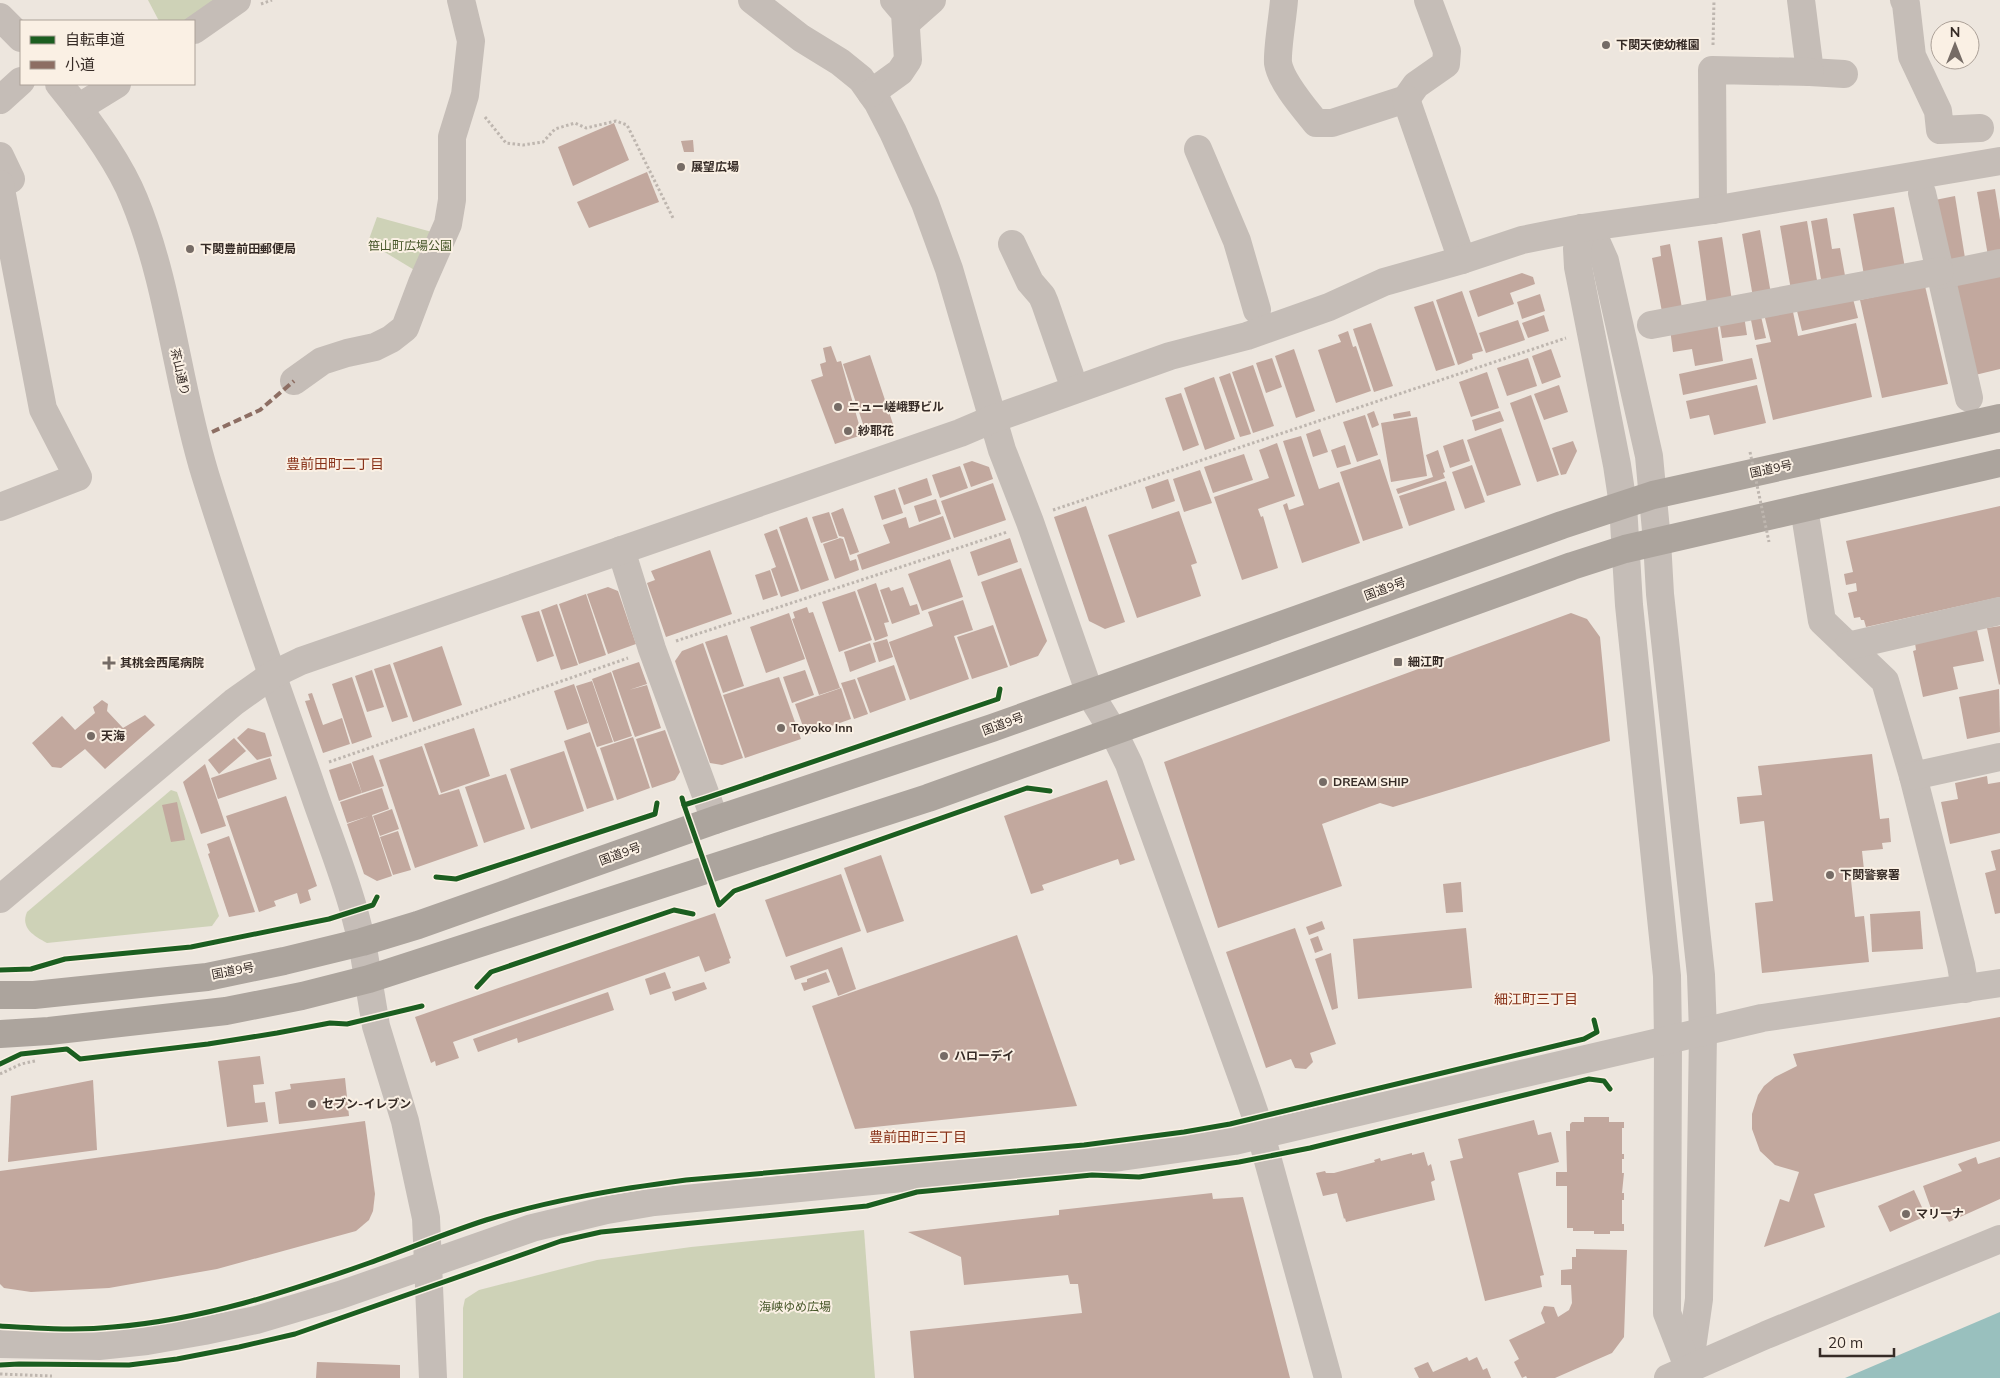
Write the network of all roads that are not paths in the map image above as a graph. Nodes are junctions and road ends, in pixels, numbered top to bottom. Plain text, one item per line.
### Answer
1 (237, 0) edge
2 (461, 0) edge
3 (752, 0) edge
4 (932, 0) edge
5 (1284, 0) edge
6 (1801, 0) edge
7 (1904, 0) edge
8 (1438, 5) edge
9 (900, 12) edge
10 (0, 17) edge
11 (195, 29) edge
12 (20, 37) edge
13 (1810, 72) junction
14 (1844, 74) dead end
15 (20, 82) edge
16 (60, 85) edge
17 (115, 85) edge
18 (871, 93) junction
19 (1406, 99) junction
20 (0, 100) edge
21 (78, 108) junction
22 (1980, 128) dead end
23 (1198, 148) dead end
24 (0, 156) edge
25 (2000, 161) edge
26 (0, 182) edge
27 (1922, 193) dead end
28 (1713, 210) junction
29 (1582, 228) junction
30 (1012, 244) dead end
31 (1462, 260) junction
32 (2000, 263) edge
33 (1940, 273) junction
34 (1257, 310) dead end
35 (1651, 325) dead end
36 (1070, 375) dead end
37 (294, 381) dead end
38 (1969, 398) dead end
39 (2000, 418) edge
40 (992, 419) junction
41 (2000, 463) edge
42 (1654, 495) junction
43 (1623, 505) junction
44 (0, 507) edge
45 (1804, 508) junction
46 (1657, 541) junction
47 (1625, 549) junction
48 (620, 550) junction
49 (2000, 611) edge
50 (1848, 646) junction
51 (272, 675) junction
52 (1090, 694) junction
53 (1113, 731) junction
54 (2000, 757) edge
55 (1913, 776) junction
56 (715, 820) junction
57 (0, 899) edge
58 (362, 942) junction
59 (369, 979) junction
60 (2000, 983) edge
61 (1965, 989) junction
62 (0, 995) edge
63 (1703, 1032) junction
64 (0, 1034) edge
65 (1668, 1040) junction
66 (1261, 1135) junction
67 (2000, 1239) edge
68 (429, 1263) junction
69 (0, 1344) edge
70 (1679, 1373) edge
71 (434, 1378) edge
72 (1328, 1378) edge

1 - 11 street
2 - 37 street
3 - 18 street
4 - 9 street
5 - 19 street
6 - 13 street
7 - 22 street
8 - 19 street
9 - 18 street
10 - 12 street
13 - 14 street
13 - 28 street
15 - 20 street
16 - 21 street, 茶山通り
17 - 21 street
18 - 40 street
19 - 31 street
21 - 51 street, 茶山通り
23 - 34 street
24 - 26 street
25 - 28 street
26 - 44 street
27 - 33 street
28 - 29 street
29 - 31 street
29 - 42 street
29 - 43 street
30 - 36 street
31 - 40 street
32 - 33 street
33 - 35 street
33 - 38 street
39 - 42 highway, 国道9号
40 - 48 street
40 - 52 street
41 - 45 highway
42 - 43 highway, 国道9号
42 - 46 street
43 - 47 street
43 - 52 highway, 国道9号
45 - 46 highway
45 - 50 street
46 - 47 highway
46 - 63 street
47 - 53 highway
47 - 65 street
48 - 51 street
48 - 56 street
49 - 50 street
50 - 55 street
51 - 57 street
51 - 58 street, 茶山通り
52 - 53 street
52 - 56 highway, 国道9号
53 - 59 highway
53 - 66 street
54 - 55 street
55 - 61 street
56 - 58 highway, 国道9号
58 - 59 street, 茶山通り
58 - 62 highway, 国道9号
59 - 64 highway
59 - 68 street, 茶山通り
60 - 61 street
61 - 63 street
63 - 65 street
63 - 70 street
65 - 66 street
65 - 70 street
66 - 68 street
66 - 72 street
67 - 70 street
68 - 69 street
68 - 71 street, 茶山通り

